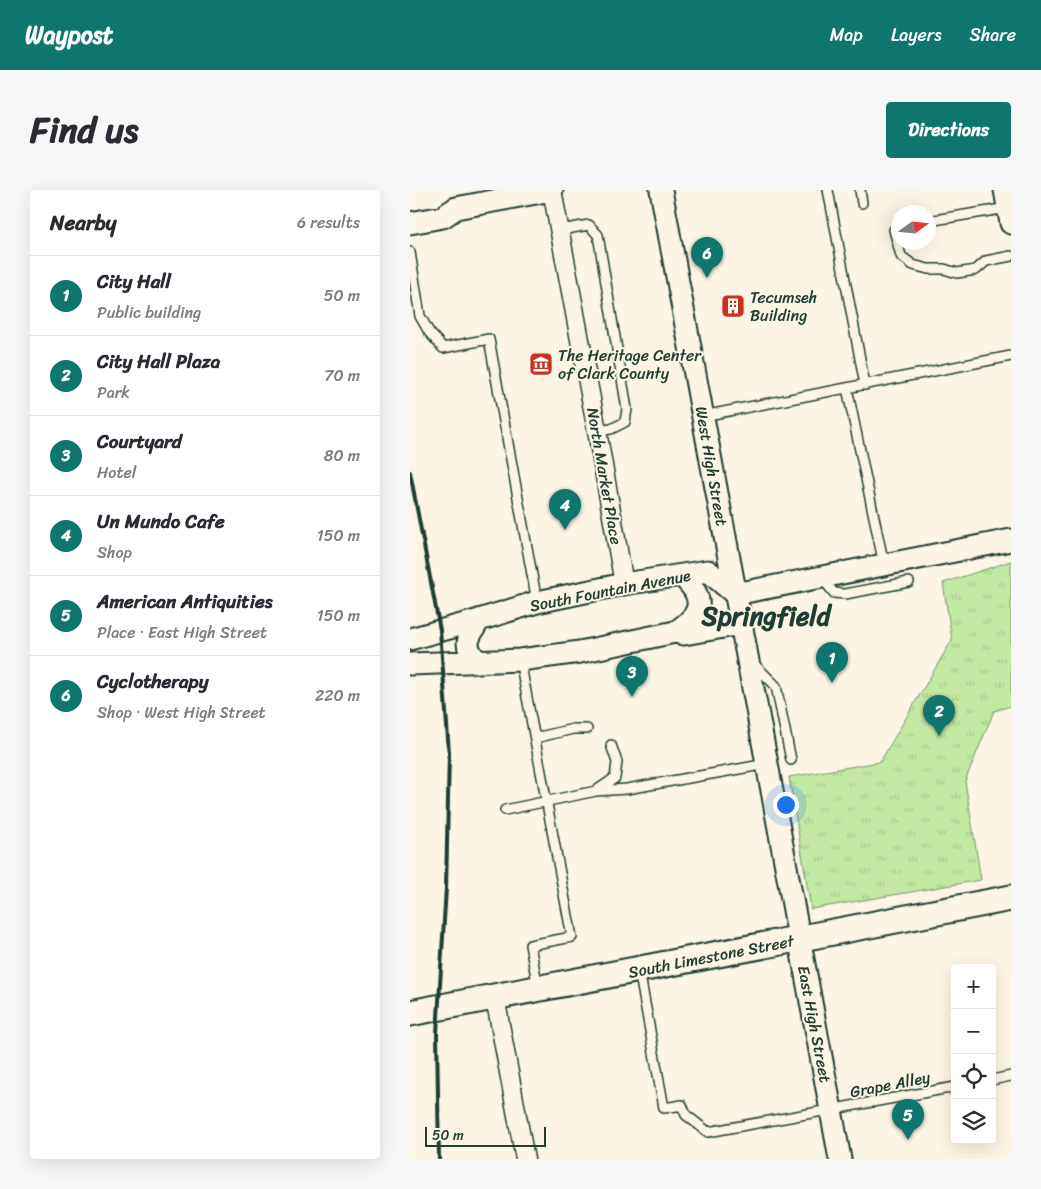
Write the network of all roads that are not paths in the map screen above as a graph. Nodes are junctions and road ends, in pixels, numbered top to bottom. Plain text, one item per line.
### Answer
1 (552, 190) edge
2 (661, 190) edge
3 (828, 190) edge
4 (860, 190) edge
5 (518, 193) edge
6 (862, 203) dead end
7 (1008, 207) edge
8 (456, 208) junction
9 (410, 209) edge
10 (936, 220) edge
11 (410, 223) edge
12 (560, 230) junction
13 (899, 250) edge
14 (410, 252) edge
15 (1011, 256) edge
16 (1011, 356) edge
17 (864, 385) junction
18 (847, 388) junction
19 (702, 416) junction
20 (597, 431) junction
21 (1011, 540) edge
22 (884, 565) junction
23 (682, 576) junction
24 (821, 577) junction
25 (909, 582) dead end
26 (624, 584) junction
27 (735, 594) junction
28 (537, 602) junction
29 (479, 620) junction
30 (741, 624) junction
31 (675, 632) junction
32 (410, 639) edge
33 (748, 658) junction
34 (520, 660) junction
35 (479, 662) junction
36 (410, 664) edge
37 (586, 729) dead end
38 (535, 738) junction
39 (611, 745) dead end
40 (791, 760) dead end
41 (767, 764) junction
42 (596, 791) junction
43 (547, 802) junction
44 (505, 810) dead end
45 (1011, 898) edge
46 (800, 939) junction
47 (638, 969) junction
48 (538, 989) junction
49 (495, 997) junction
50 (410, 1013) edge
51 (1011, 1076) edge
52 (996, 1079) edge
53 (951, 1088) edge
54 (831, 1110) junction
55 (525, 1159) edge
56 (840, 1159) edge

1 - 5 street
1 - 12 street, North Market Place
2 - 19 street, West High Street
3 - 17 lane
4 - 6 lane
5 - 8 street
7 - 10 lane
8 - 9 street
8 - 11 street
12 - 20 street, North Market Place
12 - 20 lane
13 - 15 lane
14 - 28 lane
16 - 17 lane
17 - 18 lane
18 - 19 lane
18 - 22 lane
19 - 27 street, West High Street
20 - 26 street, North Market Place
21 - 22 street
22 - 24 street
23 - 26 street, South Fountain Avenue
23 - 27 street, South Fountain Avenue
23 - 31 street
24 - 25 lane
24 - 27 street
26 - 28 street, South Fountain Avenue
27 - 30 street, East High Street
28 - 29 street, South Fountain Avenue
29 - 32 street, South Fountain Avenue
29 - 35 street
30 - 31 street
30 - 33 street, East High Street
31 - 34 street
33 - 40 lane
33 - 41 street, East High Street
34 - 35 street
34 - 38 lane
35 - 36 street
37 - 38 lane
38 - 43 lane
39 - 42 lane
41 - 42 lane
41 - 46 street, East High Street
42 - 43 lane
43 - 44 lane
43 - 48 lane
45 - 46 main road, South Limestone Street
46 - 47 main road, South Limestone Street
46 - 54 street, East High Street
47 - 48 main road, South Limestone Street
47 - 54 lane, Grape Alley
48 - 49 main road, South Limestone Street
49 - 50 main road, South Limestone Street
49 - 55 street
51 - 52 lane
53 - 54 lane, Grape Alley
54 - 56 street, East High Street

